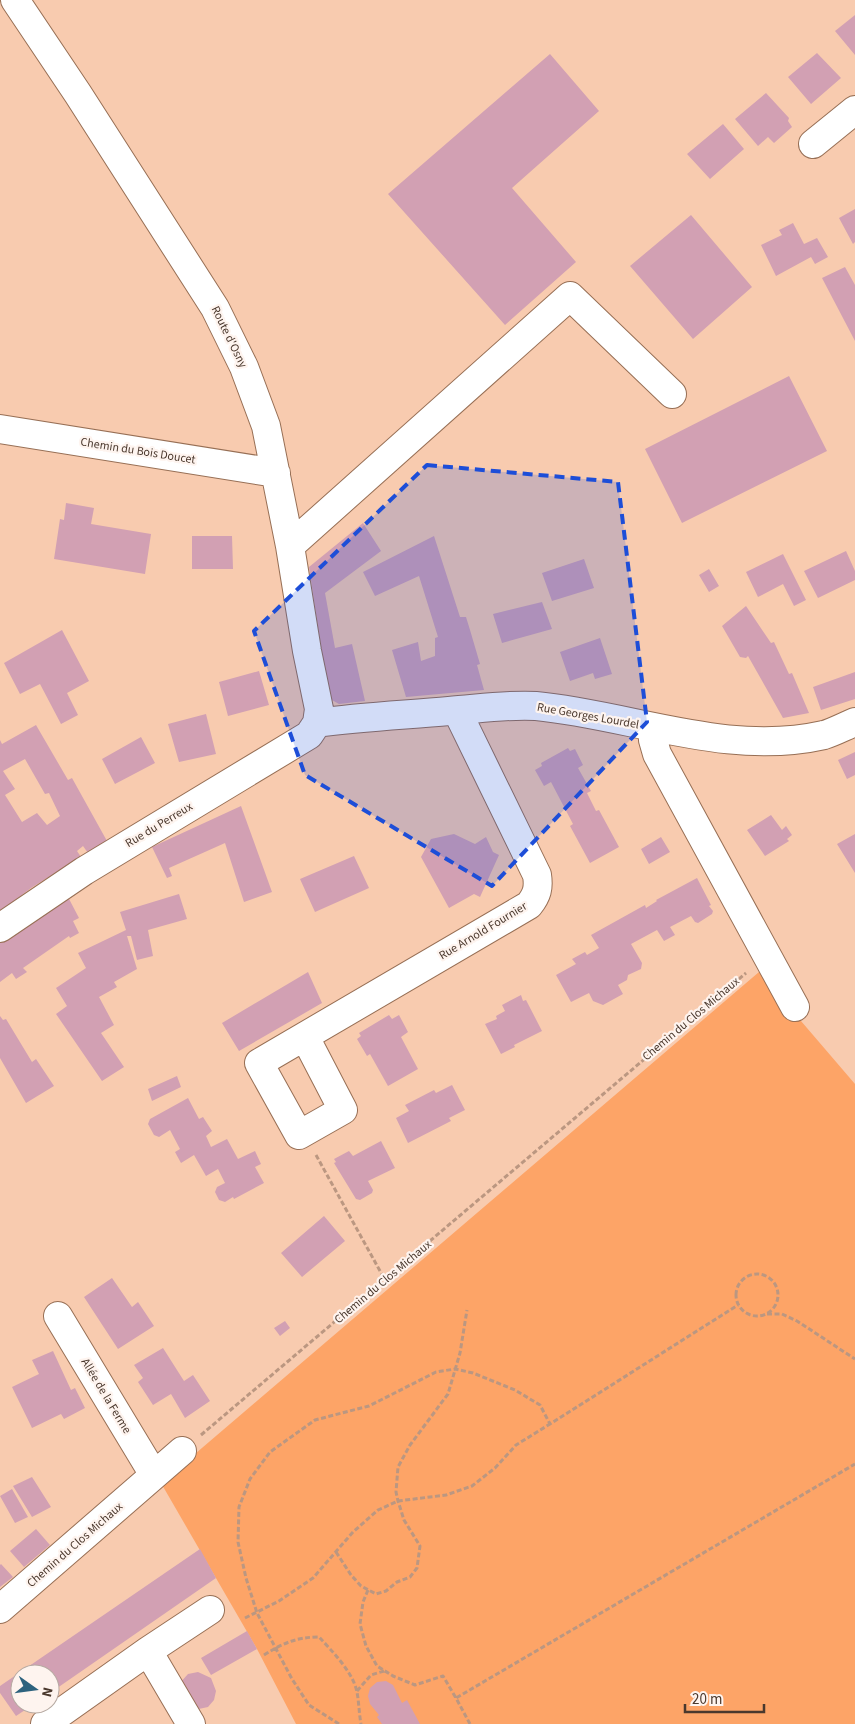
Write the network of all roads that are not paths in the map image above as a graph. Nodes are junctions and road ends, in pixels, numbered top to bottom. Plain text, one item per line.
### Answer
1 (15, 0) edge
2 (855, 110) edge
3 (813, 144) dead end
4 (672, 394) dead end
5 (0, 429) edge
6 (276, 473) junction
7 (290, 546) junction
8 (458, 711) junction
9 (855, 722) edge
10 (318, 723) junction
11 (652, 727) junction
12 (0, 928) edge
13 (796, 1007) dead end
14 (305, 1037) junction
15 (58, 1316) dead end
16 (182, 1451) road end
17 (154, 1475) junction
18 (0, 1610) edge
19 (210, 1610) dead end
20 (148, 1651) junction
21 (45, 1724) edge
22 (191, 1724) edge

1 - 6 street, Route d'Osny
2 - 3 street
4 - 7 street
5 - 6 street, Chemin du Bois Doucet
6 - 7 street, Route d'Osny
7 - 10 street, Route d'Osny
8 - 10 street, Rue Georges Lourdel
8 - 11 street, Rue Georges Lourdel
8 - 14 street, Rue Arnold Fournier
9 - 11 street, Rue Georges Lourdel
10 - 12 street, Rue du Perreux
11 - 13 street
14 - 14 street, Rue Arnold Fournier
15 - 17 street, Allée de la Ferme
16 - 17 street, Chemin du Clos Michaux
17 - 18 street, Chemin du Clos Michaux
19 - 20 street
20 - 21 street
20 - 22 street

